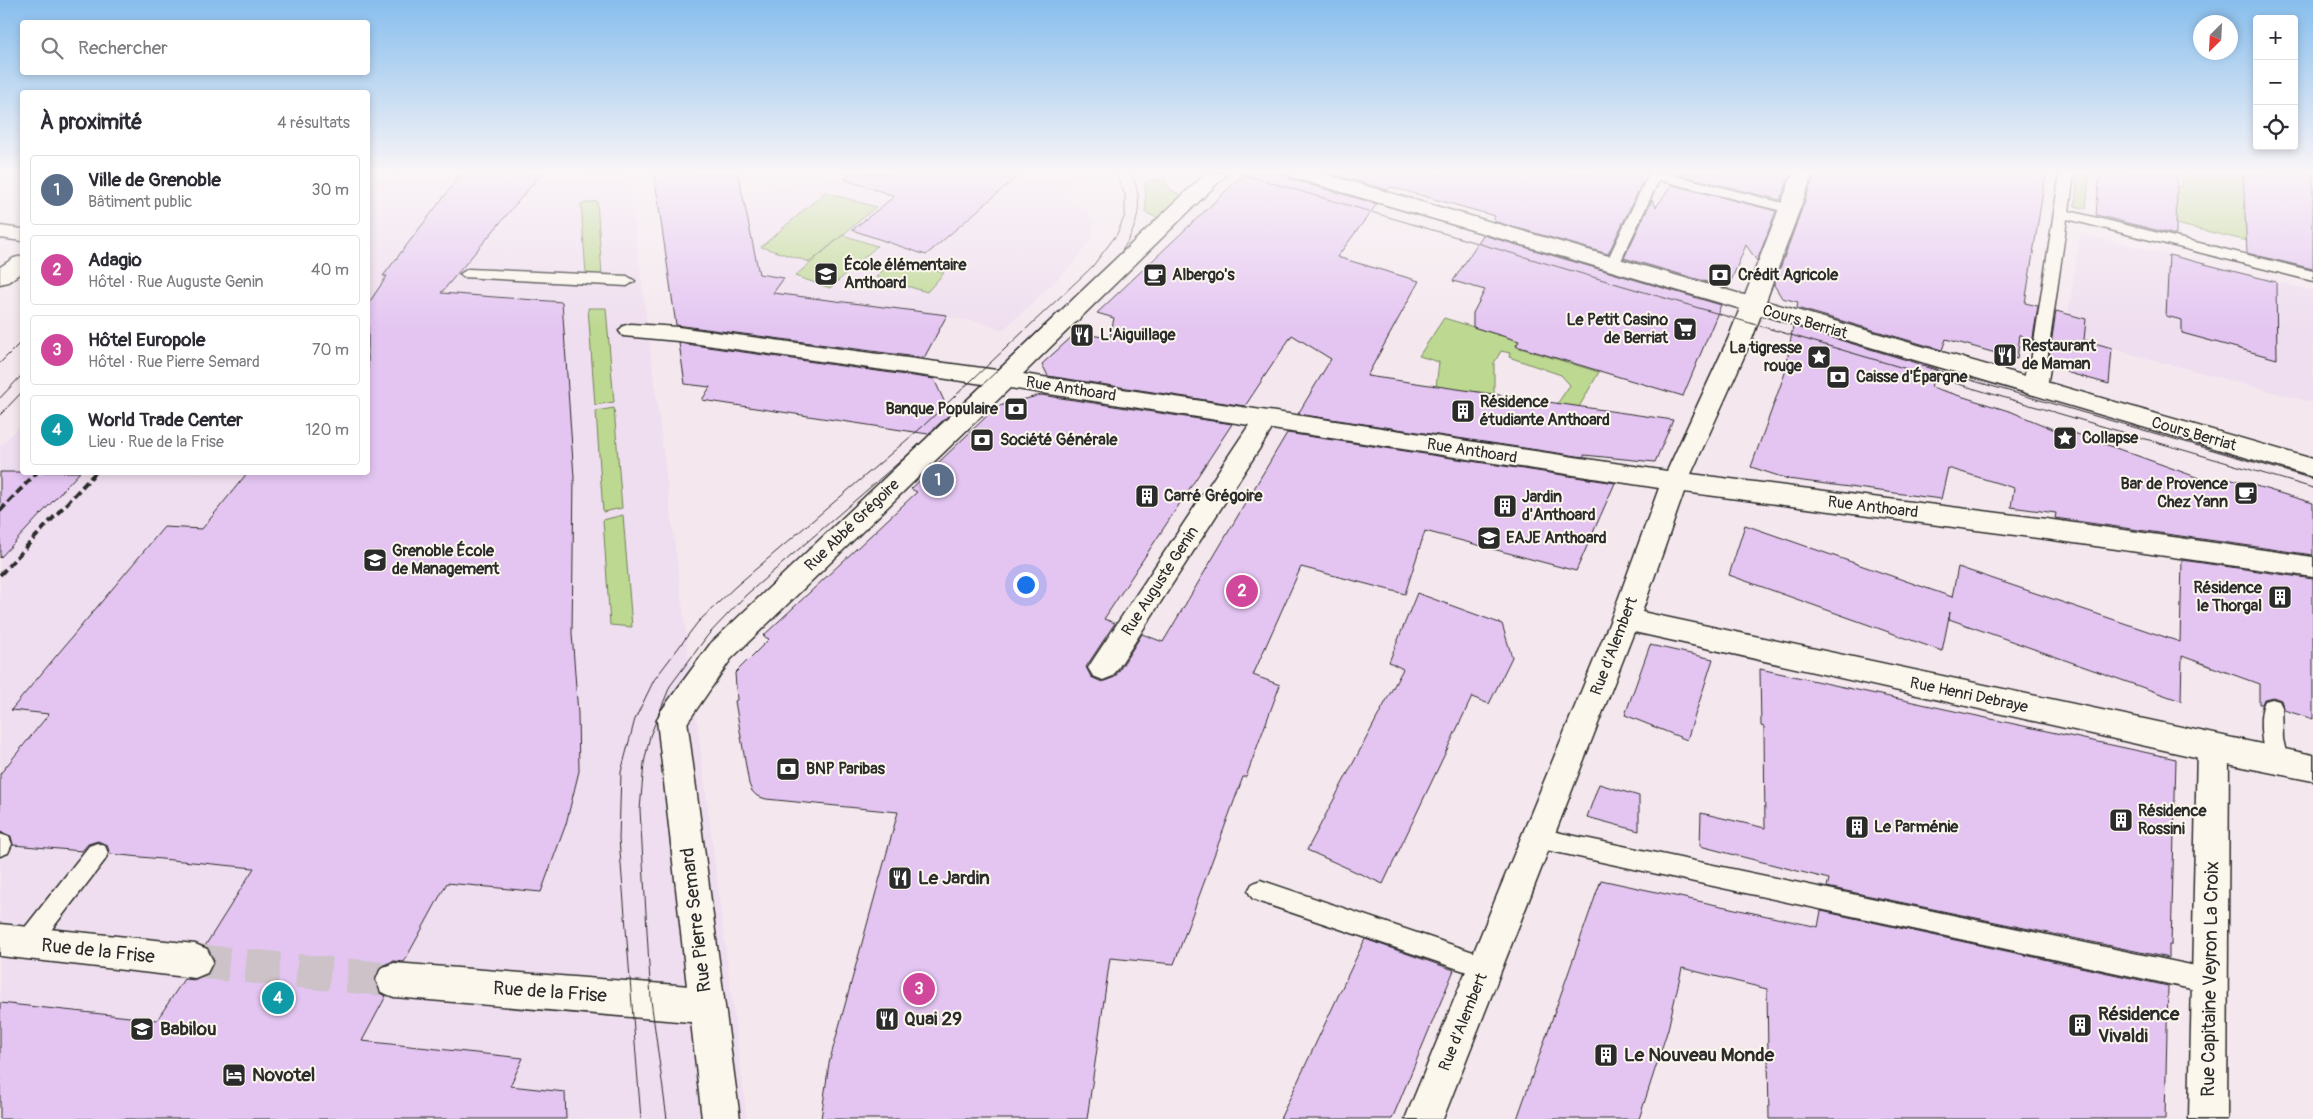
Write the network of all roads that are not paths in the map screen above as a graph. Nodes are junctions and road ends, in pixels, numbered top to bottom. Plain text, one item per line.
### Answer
1 (1165, 225) edge
2 (1475, 225) edge
3 (1631, 225) edge
4 (1784, 225) edge
5 (2059, 225) edge
6 (2110, 225) edge
7 (0, 232) edge
8 (20, 235) edge
9 (20, 264) edge
10 (1612, 265) junction
11 (468, 274) dead end
12 (2313, 276) edge
13 (0, 277) edge
14 (627, 281) dead end
15 (1752, 306) junction
16 (631, 331) dead end
17 (2036, 378) junction
18 (1004, 379) junction
19 (1266, 419) junction
20 (2313, 468) edge
21 (1677, 481) junction
22 (2313, 567) edge
23 (1625, 619) junction
24 (1103, 668) dead end
25 (2272, 707) dead end
26 (672, 720) joint
27 (2213, 748) junction
28 (2278, 761) junction
29 (2313, 768) edge
30 (1537, 838) junction
31 (97, 853) dead end
32 (1260, 891) dead end
33 (13, 942) edge
34 (196, 961) tunnel mouth
35 (1485, 967) junction
36 (394, 980) tunnel mouth
37 (2210, 981) junction
38 (706, 1001) junction
39 (720, 1119) edge
40 (1424, 1119) edge
41 (2208, 1119) edge

1 - 18 street, Rue Abbé Grégoire
2 - 10 street, Cours Berriat
3 - 10 lane
4 - 15 street, Rue d'Alembert
5 - 17 lane
6 - 12 lane
7 - 8 street
9 - 13 street
10 - 15 street, Cours Berriat
11 - 14 lane
15 - 17 street, Cours Berriat
15 - 21 street, Rue d'Alembert
16 - 18 street, Rue Anthoard
17 - 20 street, Cours Berriat
18 - 19 street, Rue Anthoard
18 - 26 street, Rue Abbé Grégoire
19 - 21 street, Rue Anthoard
19 - 24 street, Rue Auguste Genin
21 - 22 street, Rue Anthoard
21 - 23 street, Rue d'Alembert
23 - 27 street, Rue Henri Debraye
23 - 30 street, Rue d'Alembert
25 - 28 lane
26 - 38 street, Rue Pierre Semard
27 - 28 street, Rue Henri Debraye
27 - 37 street, Rue Capitaine Veyron La Croix
28 - 29 street, Rue Henri Debraye
30 - 35 street, Rue d'Alembert
30 - 37 lane
31 - 33 lane
32 - 35 lane
33 - 34 street, Rue de la Frise
35 - 40 street, Rue d'Alembert
36 - 38 street, Rue de la Frise
37 - 41 street, Rue Capitaine Veyron La Croix
38 - 39 street, Rue Pierre Semard

